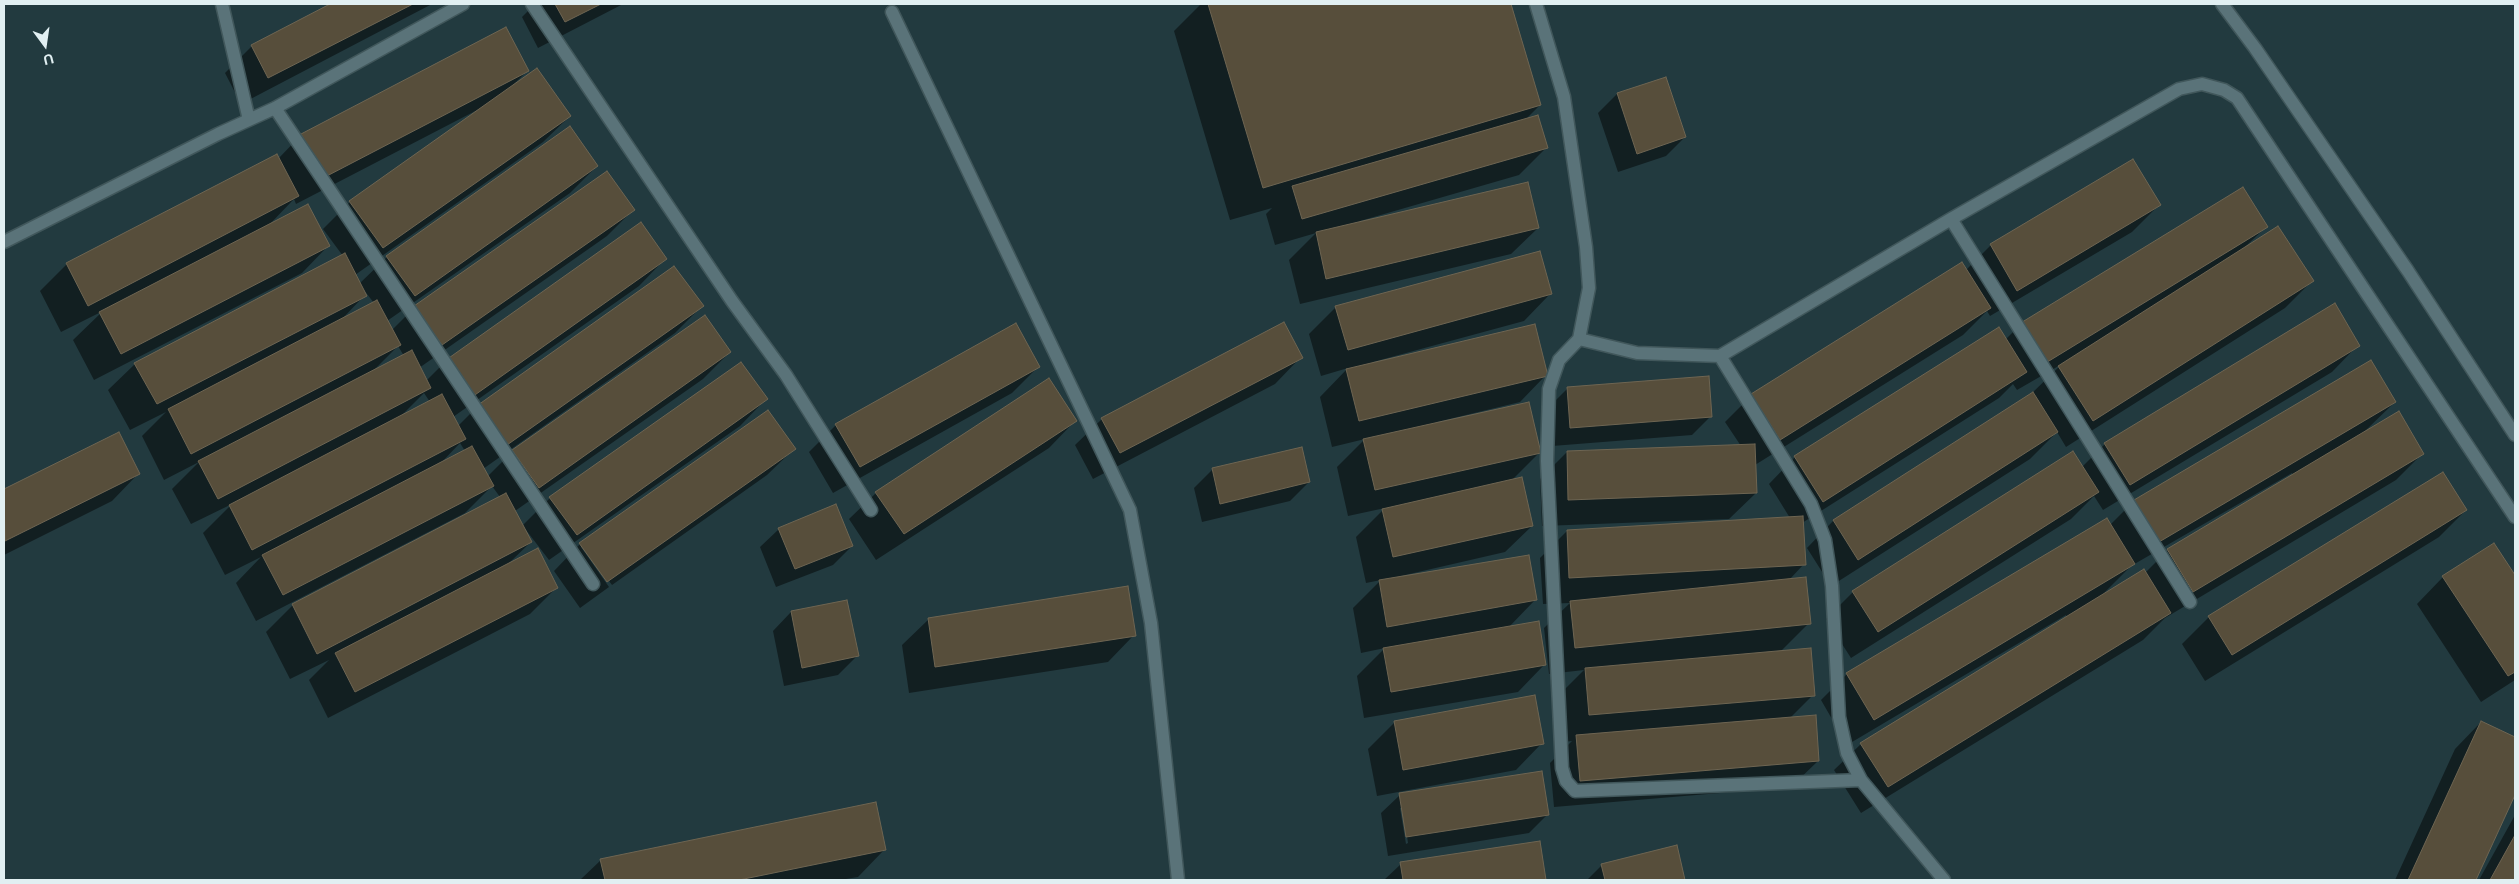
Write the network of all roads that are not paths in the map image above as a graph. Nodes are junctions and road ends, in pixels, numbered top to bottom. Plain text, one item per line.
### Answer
1 (222, 4) edge
2 (463, 4) edge
3 (532, 4) edge
4 (1536, 4) edge
5 (2222, 4) edge
6 (892, 12) dead end
7 (275, 108) junction
8 (249, 120) junction
9 (1951, 219) junction
10 (4, 242) edge
11 (1579, 339) junction
12 (1720, 356) junction
13 (2515, 435) edge
14 (871, 510) dead end
15 (2515, 517) edge
16 (594, 584) dead end
17 (2190, 602) dead end
18 (1861, 780) junction
19 (1178, 880) edge
20 (1944, 880) edge

1 - 8 street
2 - 7 street
3 - 14 street
4 - 11 street
5 - 13 street
6 - 19 street
7 - 8 street
7 - 16 street
8 - 10 street
9 - 12 street
9 - 15 street
9 - 17 street
11 - 12 street
11 - 18 street
12 - 18 street
18 - 20 street

